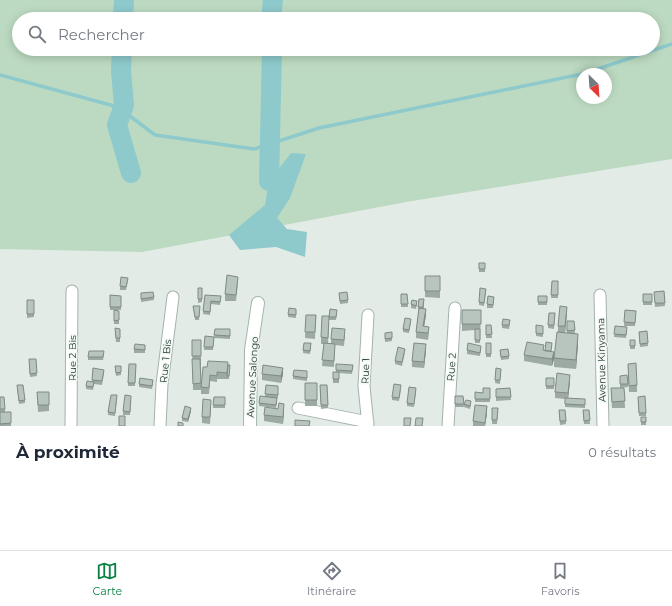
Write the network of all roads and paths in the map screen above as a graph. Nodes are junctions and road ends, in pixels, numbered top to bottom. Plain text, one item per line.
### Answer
1 (72, 291) dead end
2 (600, 294) dead end
3 (173, 297) dead end
4 (258, 303) dead end
5 (455, 308) dead end
6 (368, 315) dead end
7 (298, 408) dead end
8 (368, 424) edge
9 (71, 426) edge
10 (160, 426) edge
11 (250, 426) edge
12 (448, 426) edge
13 (603, 426) edge

1 - 9 street, Rue 2 Bis
2 - 13 street, Avenue Kinyama
3 - 10 street, Rue 1 Bis
4 - 11 street, Avenue Salongo
5 - 12 street, Rue 2
6 - 8 street, Rue 1
7 - 8 street

